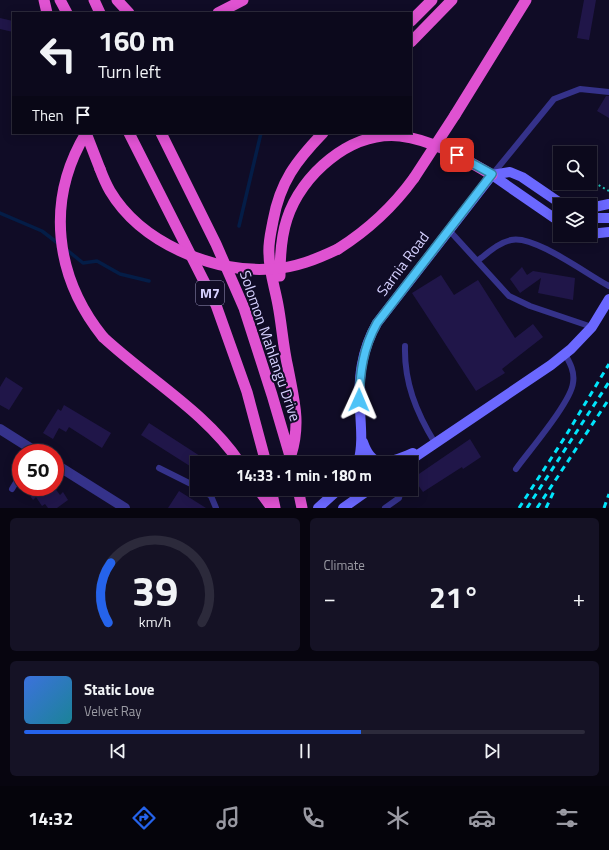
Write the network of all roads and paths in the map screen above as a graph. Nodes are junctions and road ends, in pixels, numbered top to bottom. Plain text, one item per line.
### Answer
1 (44, 0) edge
2 (60, 0) edge
3 (94, 0) edge
4 (117, 0) edge
5 (243, 0) edge
6 (432, 0) edge
7 (452, 0) edge
8 (526, 0) edge
9 (47, 12) edge
10 (66, 12) edge
11 (100, 12) edge
12 (128, 12) edge
13 (220, 12) edge
14 (412, 20) edge
15 (412, 41) edge
16 (609, 92) edge
17 (85, 134) edge
18 (86, 134) edge
19 (130, 134) edge
20 (161, 134) edge
21 (322, 134) edge
22 (492, 174) junction
23 (597, 184) edge
24 (609, 191) edge
25 (553, 198) edge
26 (609, 204) edge
27 (597, 207) edge
28 (553, 217) edge
29 (597, 218) edge
30 (609, 218) edge
31 (448, 229) junction
32 (609, 232) edge
33 (597, 233) edge
34 (477, 261) junction
35 (609, 286) edge
36 (609, 299) edge
37 (278, 305) junction
38 (592, 326) junction
39 (405, 346) dead end
40 (565, 354) junction
41 (0, 428) edge
42 (362, 438) junction
43 (24, 444) edge
44 (432, 445) junction
45 (235, 456) edge
46 (264, 456) edge
47 (290, 456) edge
48 (292, 456) edge
49 (360, 456) edge
50 (416, 456) edge
51 (159, 468) dead end
52 (516, 469) dead end
53 (64, 470) edge
54 (190, 484) edge
55 (211, 496) edge
56 (263, 496) edge
57 (272, 496) edge
58 (299, 496) edge
59 (332, 496) edge
60 (360, 496) edge
61 (400, 496) edge
62 (125, 508) edge
63 (216, 508) edge
64 (272, 508) edge
65 (275, 508) edge
66 (302, 508) edge
67 (318, 508) edge
68 (343, 508) edge
69 (384, 508) edge

1 - 9 highway
2 - 10 highway
3 - 11 highway
4 - 12 highway
5 - 13 highway
6 - 14 highway
7 - 15 highway
8 - 18 highway, bridge
16 - 22 lane
17 - 45 highway, bridge
19 - 46 highway, M7
20 - 47 highway, Solomon Mahlangu Drive / M7
21 - 37 highway
22 - 25 main road
22 - 28 main road
22 - 31 main road, Sarnia Road
22 - 37 highway
23 - 24 path
26 - 27 main road
29 - 30 main road
31 - 34 lane
31 - 42 main road, Sarnia Road
32 - 33 main road
34 - 35 lane
34 - 38 lane
36 - 38 main road
37 - 48 highway
38 - 40 main road
39 - 44 lane
40 - 44 main road
40 - 52 lane
41 - 43 street
42 - 44 main road
42 - 49 main road, Sarnia Road
44 - 50 main road
51 - 54 lane
53 - 62 street
55 - 63 lane
56 - 64 highway
57 - 65 highway
58 - 66 highway
59 - 67 main road
60 - 68 main road
61 - 69 lane

